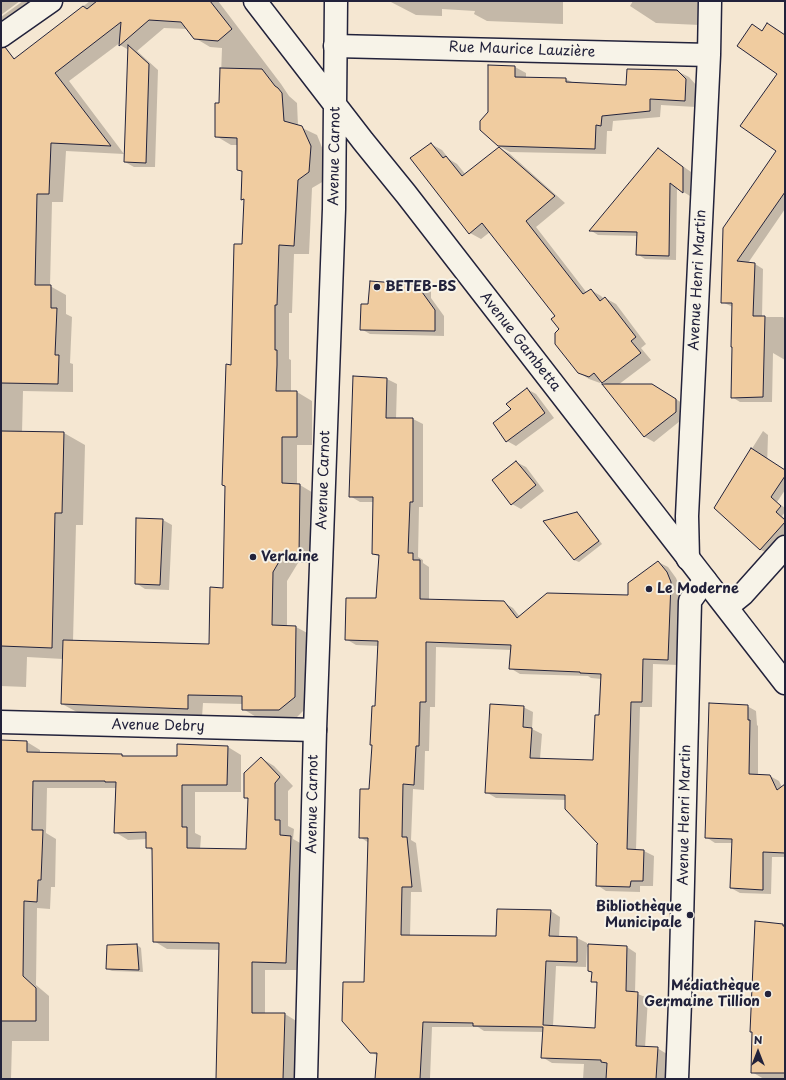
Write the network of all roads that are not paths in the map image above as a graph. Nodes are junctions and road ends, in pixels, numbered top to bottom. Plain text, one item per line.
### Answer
1 (51, 1) edge
2 (255, 1) edge
3 (336, 1) edge
4 (710, 1) edge
5 (1, 36) edge
6 (335, 46) junction
7 (709, 55) junction
8 (335, 105) junction
9 (785, 547) edge
10 (688, 559) junction
11 (705, 580) junction
12 (727, 607) junction
13 (785, 683) edge
14 (1, 722) edge
15 (315, 730) junction
16 (306, 1079) edge
17 (677, 1079) edge

1 - 5 street
2 - 8 street, Avenue Gambetta
3 - 6 street, Avenue Carnot
4 - 7 street, Avenue Henri Martin
6 - 7 street, Rue Maurice Lauzière
6 - 8 street, Avenue Carnot
7 - 10 street, Avenue Henri Martin
8 - 10 street, Avenue Gambetta
8 - 15 street, Avenue Carnot
9 - 12 street
10 - 11 street, Avenue Gambetta
11 - 12 street, Avenue Gambetta
11 - 17 street, Avenue Henri Martin
12 - 13 street, Avenue Gambetta
14 - 15 street, Avenue Debry
15 - 16 street, Avenue Carnot

